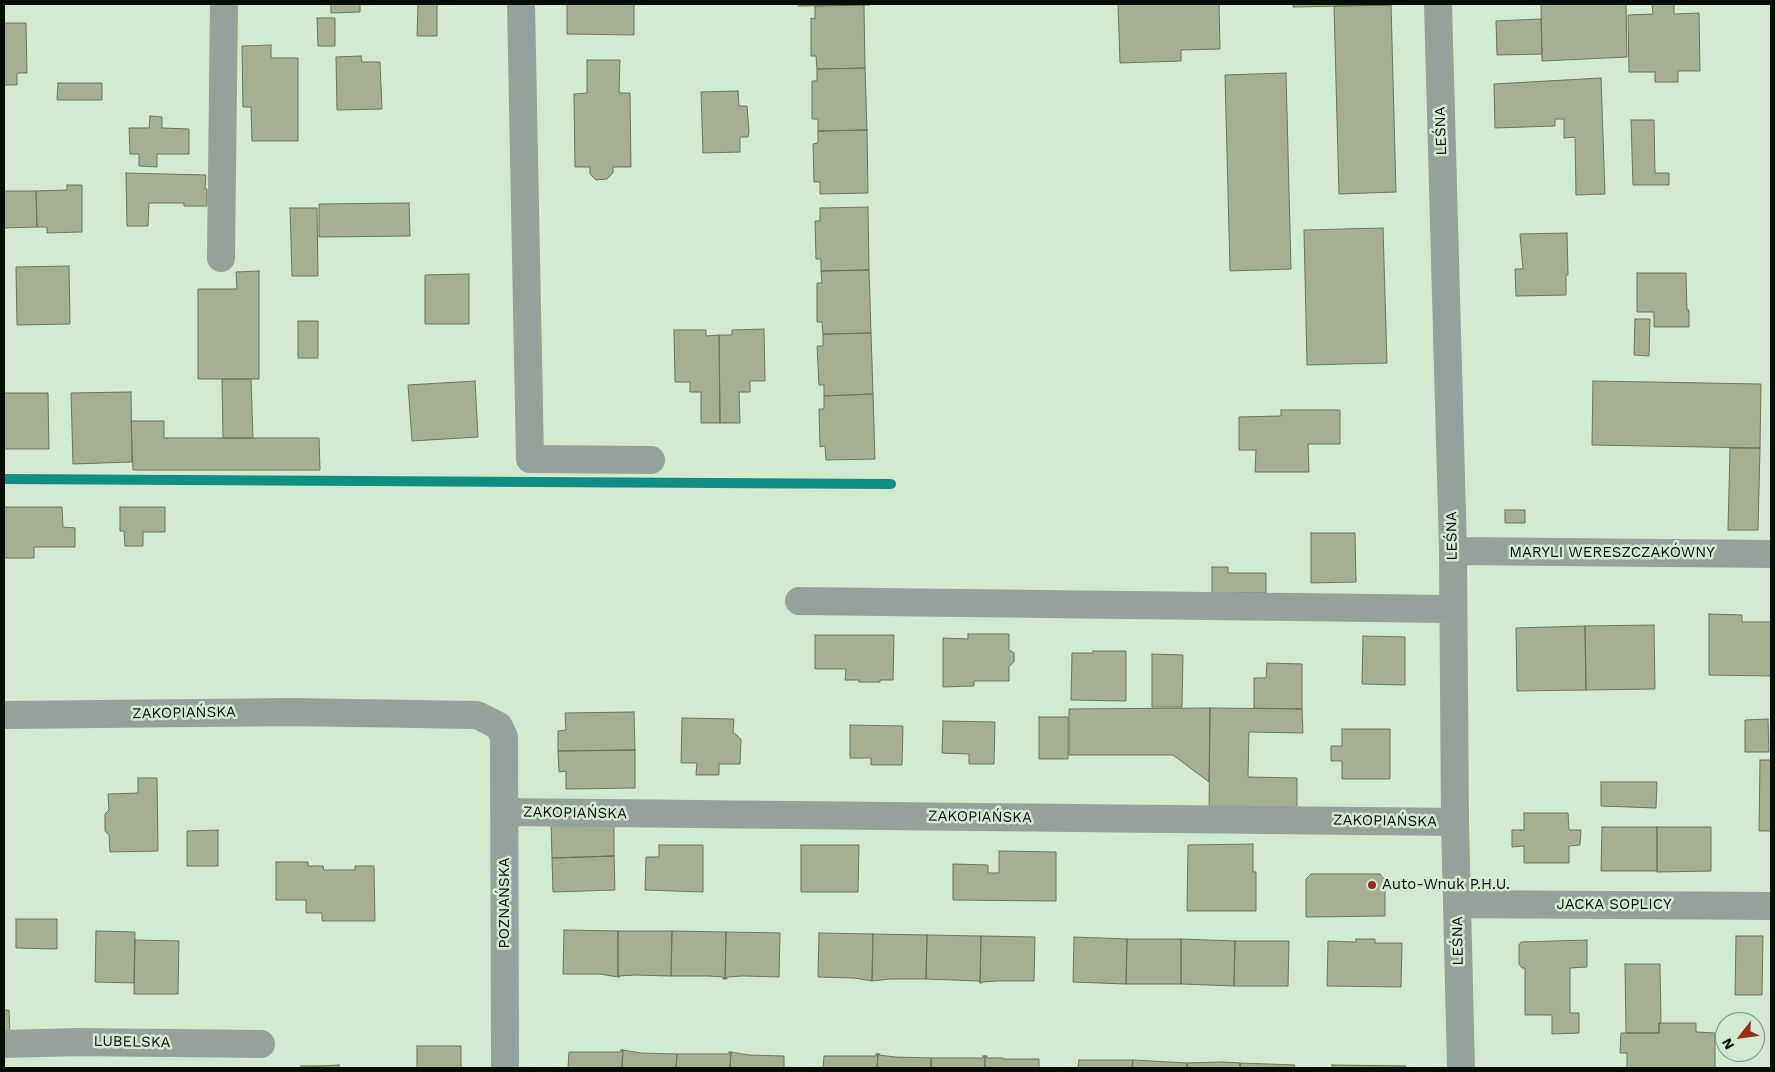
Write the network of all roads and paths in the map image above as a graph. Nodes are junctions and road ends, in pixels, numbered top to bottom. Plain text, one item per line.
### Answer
1 (224, 4) edge
2 (521, 4) edge
3 (1438, 4) edge
4 (221, 258) dead end
5 (651, 460) dead end
6 (1453, 551) junction
7 (1771, 554) edge
8 (799, 601) dead end
9 (1453, 609) junction
10 (4, 715) edge
11 (504, 737) joint
12 (505, 812) junction
13 (1455, 822) junction
14 (1457, 904) junction
15 (1771, 906) edge
16 (4, 1044) edge
17 (260, 1044) dead end
18 (505, 1068) edge
19 (1461, 1068) edge

1 - 4 street
2 - 5 street
3 - 6 street, LEŚNA
6 - 7 street, MARYLI WERESZCZAKÓWNY
6 - 9 street, LEŚNA
8 - 9 street
9 - 13 street, LEŚNA
10 - 11 street, ZAKOPIAŃSKA
11 - 12 street, POZNAŃSKA
12 - 13 street, ZAKOPIAŃSKA
12 - 18 street, POZNAŃSKA
13 - 14 street, LEŚNA
14 - 15 street, JACKA SOPLICY
14 - 19 street, LEŚNA
16 - 17 street, LUBELSKA

